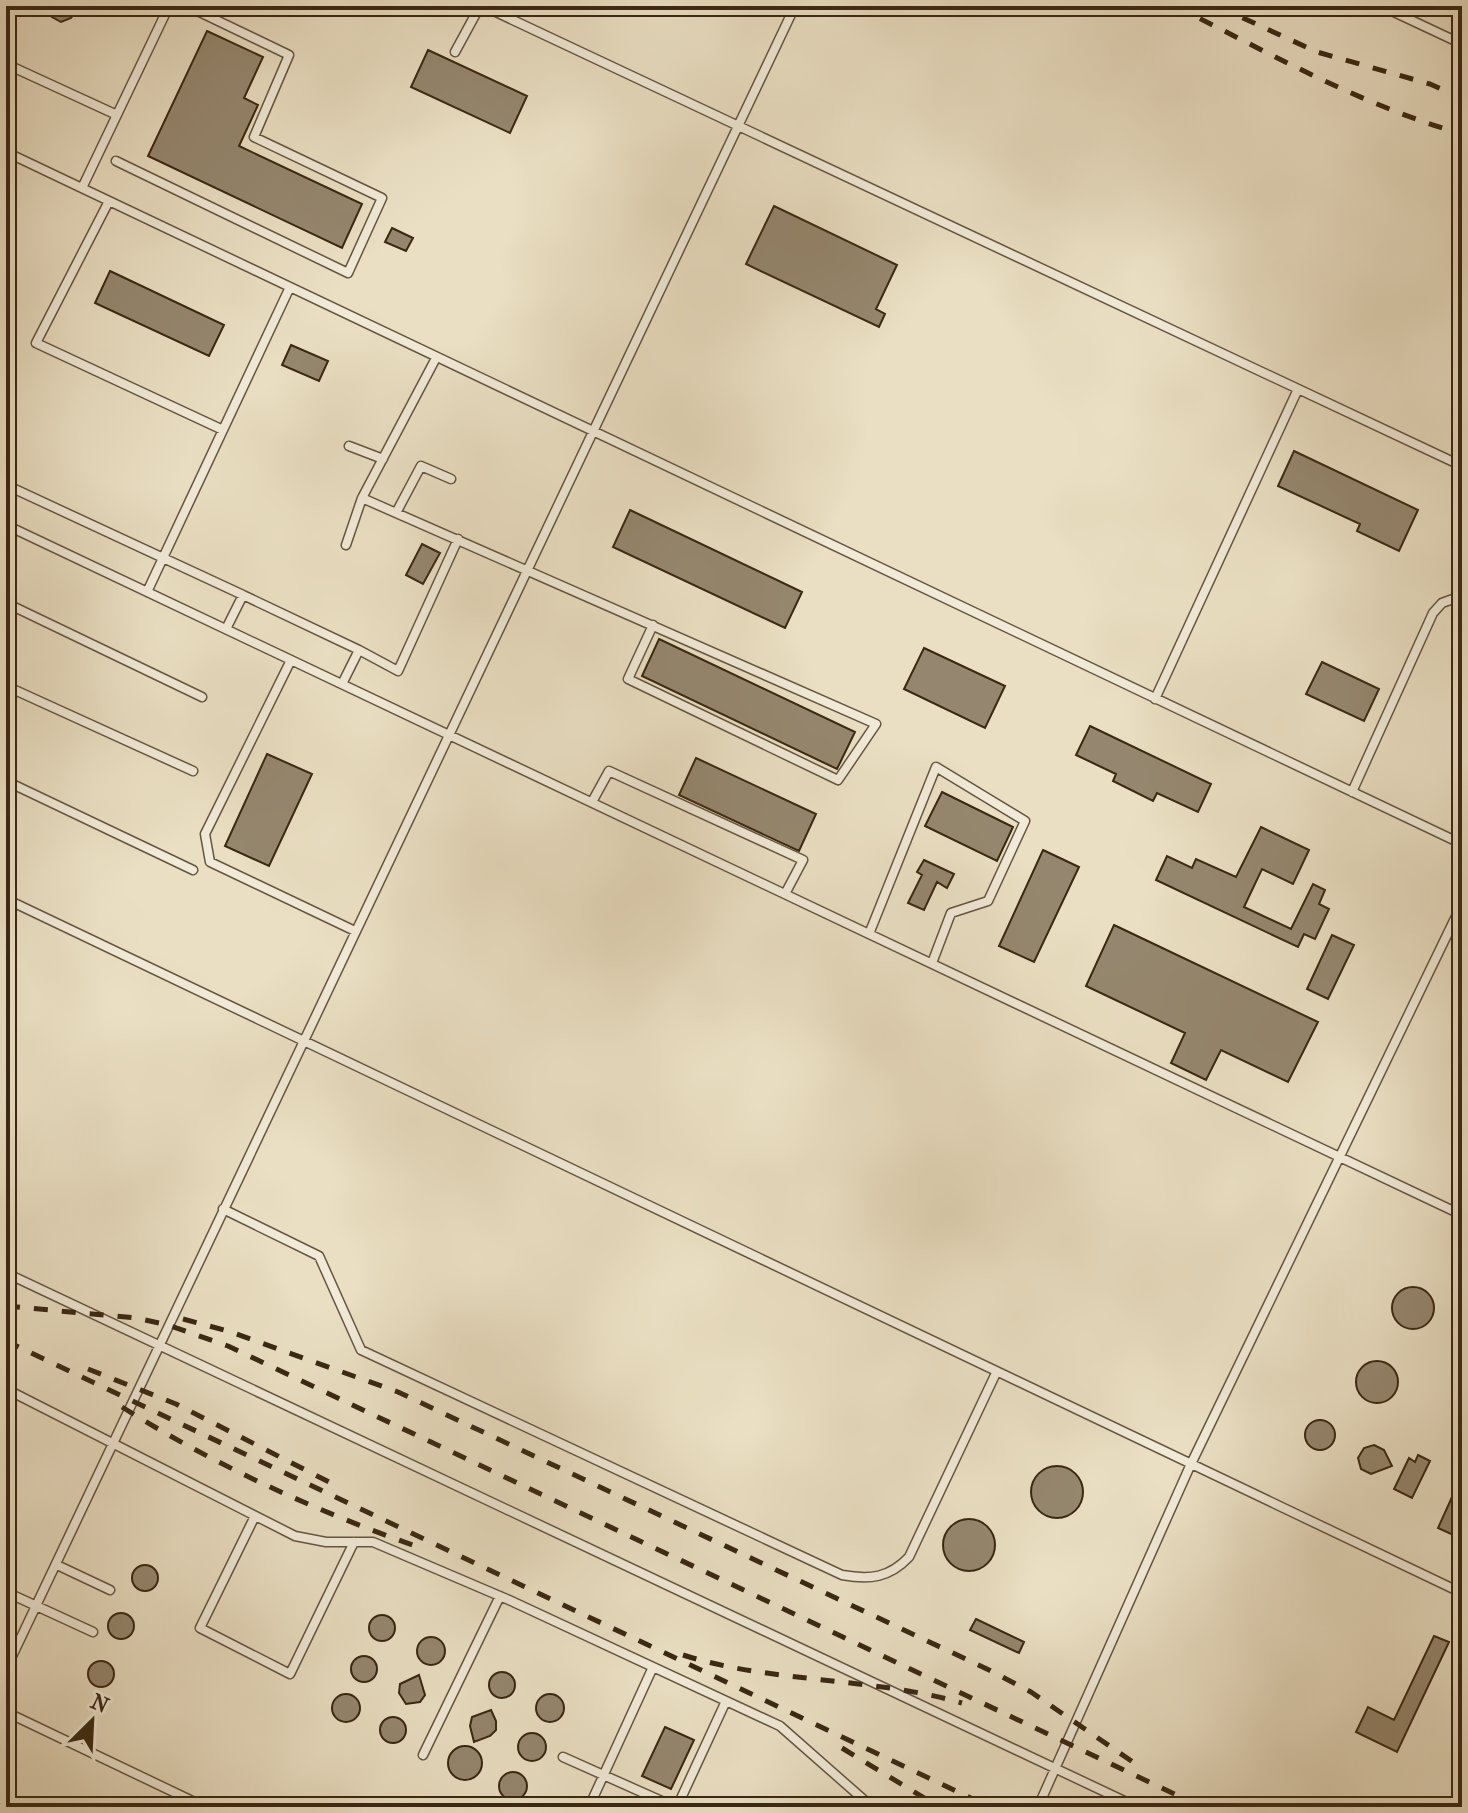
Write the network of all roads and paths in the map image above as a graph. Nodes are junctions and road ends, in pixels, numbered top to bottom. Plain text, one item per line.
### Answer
1 (169, 6) edge
2 (187, 6) edge
3 (482, 6) edge
4 (795, 6) edge
5 (1381, 6) edge
6 (1413, 6) edge
7 (1408, 18) junction
8 (1462, 44) edge
9 (455, 52) dead end
10 (6, 64) edge
11 (117, 115) junction
12 (739, 126) junction
13 (6, 152) edge
14 (116, 161) dead end
15 (82, 188) junction
16 (109, 201) junction
17 (290, 287) junction
18 (436, 358) junction
19 (1298, 389) junction
20 (223, 430) junction
21 (593, 433) junction
22 (349, 446) dead end
23 (383, 459) junction
24 (1462, 466) edge
25 (451, 479) dead end
26 (6, 485) edge
27 (362, 498) junction
28 (396, 513) junction
29 (6, 525) edge
30 (458, 539) junction
31 (346, 545) dead end
32 (163, 558) junction
33 (526, 568) junction
34 (147, 592) junction
35 (243, 595) junction
36 (6, 603) edge
37 (1462, 603) edge
38 (653, 625) junction
39 (226, 629) junction
40 (359, 650) junction
41 (291, 660) junction
42 (342, 684) junction
43 (6, 686) edge
44 (202, 697) dead end
45 (1155, 699) junction
46 (448, 734) junction
47 (193, 771) dead end
48 (6, 781) edge
49 (1352, 792) junction
50 (592, 802) junction
51 (1462, 844) edge
52 (193, 870) dead end
53 (785, 894) junction
54 (6, 899) edge
55 (1462, 904) edge
56 (355, 931) junction
57 (869, 934) junction
58 (932, 963) junction
59 (303, 1041) junction
60 (1341, 1157) junction
61 (223, 1209) junction
62 (1462, 1215) edge
63 (6, 1273) edge
64 (159, 1343) junction
65 (996, 1373) junction
66 (6, 1389) edge
67 (115, 1445) junction
68 (1190, 1466) junction
69 (255, 1516) junction
70 (354, 1542) junction
71 (57, 1565) junction
72 (110, 1590) dead end
73 (6, 1592) edge
74 (1462, 1593) edge
75 (500, 1596) junction
76 (36, 1607) junction
77 (93, 1632) dead end
78 (653, 1667) junction
79 (6, 1669) edge
80 (726, 1701) junction
81 (6, 1712) edge
82 (423, 1755) dead end
83 (563, 1757) dead end
84 (1056, 1768) junction
85 (603, 1777) junction
86 (205, 1807) edge
87 (589, 1807) edge
88 (676, 1807) edge
89 (872, 1807) edge
90 (1038, 1807) edge
91 (1137, 1807) edge

1 - 11 lane
2 - 14 lane
3 - 9 lane
3 - 12 lane
4 - 12 lane
5 - 7 lane
6 - 7 lane
7 - 8 lane
10 - 11 lane
11 - 15 lane
12 - 19 lane
12 - 21 lane
13 - 15 lane
15 - 16 lane
16 - 17 lane
16 - 20 lane
17 - 18 lane
17 - 20 lane
18 - 21 lane
18 - 23 lane
19 - 24 lane
19 - 45 lane
20 - 32 lane
21 - 33 lane
21 - 45 lane
22 - 23 lane
23 - 27 lane
25 - 28 lane
26 - 32 lane
27 - 28 lane
27 - 31 lane
28 - 30 lane
29 - 34 lane
30 - 33 lane
30 - 40 lane
32 - 34 lane
32 - 35 lane
33 - 38 lane
33 - 46 lane
34 - 39 lane
35 - 39 lane
35 - 40 lane
36 - 44 lane
37 - 49 lane
38 - 38 lane
39 - 41 lane
40 - 42 lane
41 - 42 lane
41 - 56 lane
42 - 46 lane
43 - 47 lane
45 - 49 lane
46 - 50 lane
46 - 56 lane
48 - 52 lane
49 - 51 lane
50 - 53 lane
50 - 53 lane
53 - 57 lane
54 - 59 lane
55 - 60 lane
56 - 59 lane
57 - 58 lane
57 - 58 lane
58 - 60 lane
59 - 61 lane
59 - 65 lane
60 - 62 lane
60 - 68 lane
61 - 64 lane
61 - 65 lane
63 - 64 lane
64 - 67 lane
64 - 84 lane
65 - 68 lane
66 - 67 lane
67 - 69 lane
67 - 71 lane
68 - 74 lane
68 - 84 lane
69 - 70 lane
69 - 70 lane
70 - 75 lane
71 - 72 lane
71 - 76 lane
73 - 76 lane
75 - 78 lane
75 - 82 lane
76 - 77 lane
76 - 79 lane
78 - 80 lane
78 - 85 lane
80 - 88 lane
80 - 89 lane
81 - 86 lane
83 - 85 lane
84 - 90 lane
84 - 91 lane
85 - 87 lane
85 - 88 lane

